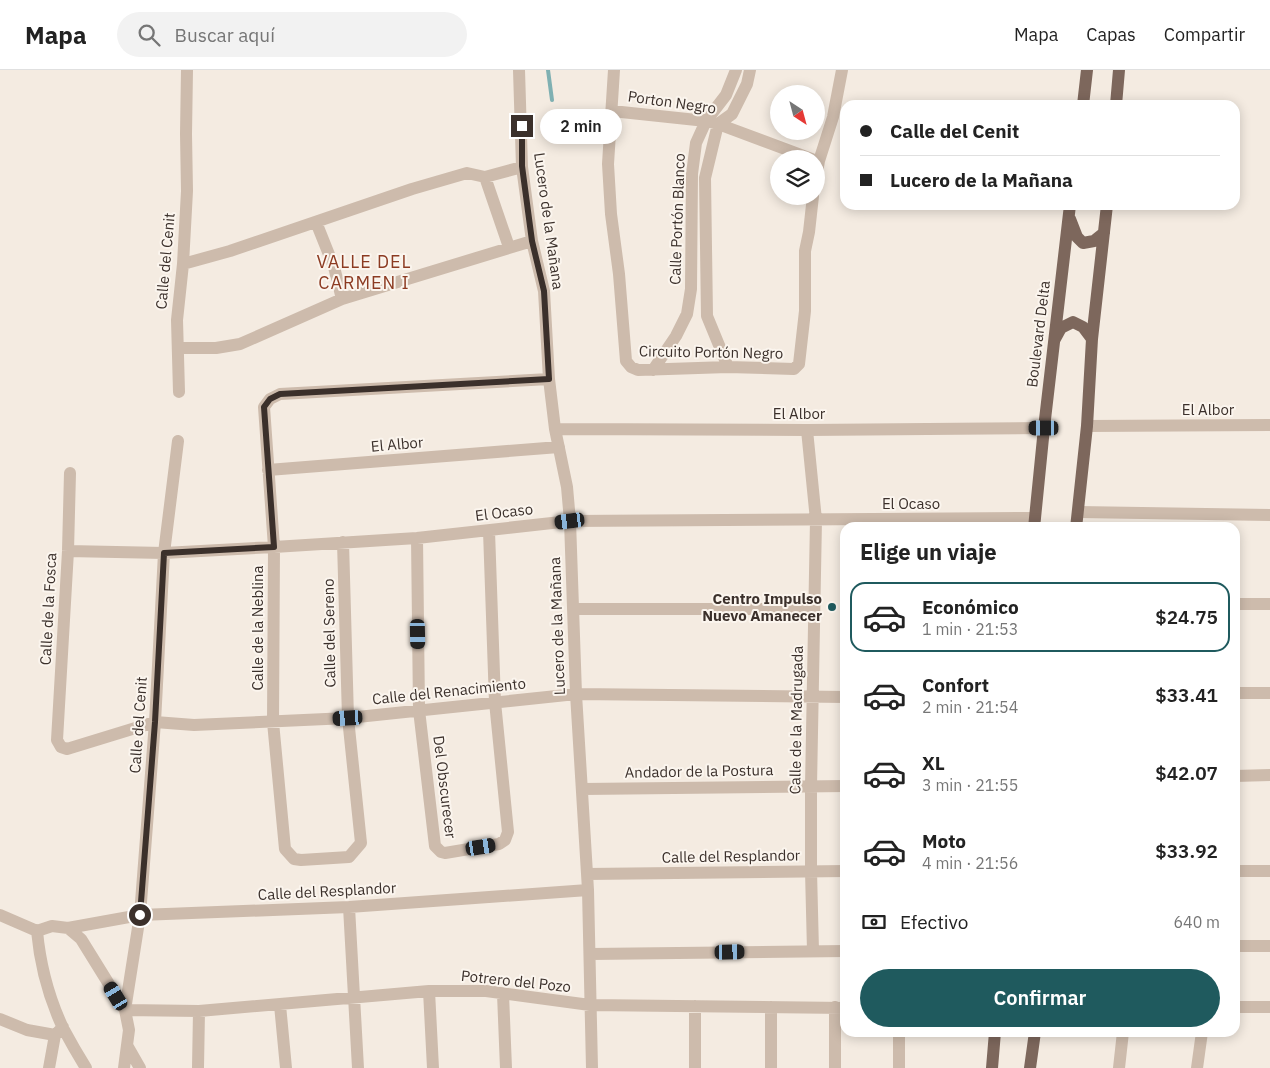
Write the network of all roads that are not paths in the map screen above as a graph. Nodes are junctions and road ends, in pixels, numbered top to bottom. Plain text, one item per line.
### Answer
1 (187, 70) edge
2 (519, 70) edge
3 (614, 70) edge
4 (736, 70) edge
5 (750, 70) edge
6 (842, 70) edge
7 (1087, 70) edge
8 (1119, 70) edge
9 (1084, 100) edge
10 (1116, 100) edge
11 (612, 110) junction
12 (712, 122) junction
13 (789, 150) edge
14 (820, 150) edge
15 (522, 166) junction
16 (485, 177) junction
17 (813, 205) edge
18 (1106, 210) edge
19 (1069, 211) edge
20 (316, 222) junction
21 (1104, 233) junction
22 (532, 241) junction
23 (509, 247) junction
24 (183, 264) junction
25 (342, 299) junction
26 (687, 314) junction
27 (707, 316) junction
28 (1092, 339) junction
29 (1054, 340) junction
30 (178, 348) junction
31 (728, 367) junction
32 (653, 370) junction
33 (549, 379) junction
34 (179, 392) dead end
35 (1270, 425) edge
36 (1087, 426) junction
37 (1044, 428) junction
38 (555, 429) junction
39 (807, 430) junction
40 (178, 441) dead end
41 (559, 447) junction
42 (268, 470) junction
43 (70, 473) dead end
44 (1078, 512) junction
45 (1270, 515) edge
46 (816, 520) junction
47 (570, 521) junction
48 (962, 522) edge
49 (1035, 522) edge
50 (1077, 522) edge
51 (489, 531) junction
52 (417, 538) junction
53 (343, 542) junction
54 (274, 547) junction
55 (68, 551) junction
56 (164, 553) junction
57 (1240, 604) edge
58 (1270, 604) edge
59 (814, 608) junction
60 (573, 609) junction
61 (1270, 693) edge
62 (576, 694) junction
63 (1240, 694) edge
64 (840, 697) edge
65 (813, 698) junction
66 (495, 702) junction
67 (419, 710) junction
68 (348, 718) junction
69 (155, 722) junction
70 (273, 722) junction
71 (60, 747) joint
72 (1270, 775) edge
73 (1240, 776) edge
74 (811, 786) junction
75 (840, 786) edge
76 (582, 789) junction
77 (301, 860) joint
78 (811, 871) junction
79 (840, 871) edge
80 (1240, 871) edge
81 (1270, 871) edge
82 (587, 874) junction
83 (588, 890) junction
84 (349, 907) junction
85 (0, 915) edge
86 (140, 915) junction
87 (68, 928) junction
88 (37, 931) junction
89 (1240, 946) edge
90 (1270, 946) edge
91 (813, 951) junction
92 (840, 951) edge
93 (591, 954) junction
94 (429, 991) junction
95 (502, 994) junction
96 (354, 996) junction
97 (280, 1004) junction
98 (590, 1005) junction
99 (695, 1006) junction
100 (771, 1007) junction
101 (1240, 1007) edge
102 (840, 1008) edge
103 (1270, 1008) edge
104 (125, 1010) junction
105 (200, 1011) junction
106 (0, 1019) edge
107 (59, 1031) junction
108 (899, 1037) edge
109 (995, 1037) edge
110 (1034, 1037) edge
111 (1122, 1037) edge
112 (1201, 1037) edge
113 (128, 1048) junction
114 (49, 1068) edge
115 (86, 1068) edge
116 (124, 1068) edge
117 (140, 1068) edge
118 (198, 1068) edge
119 (286, 1068) edge
120 (358, 1068) edge
121 (433, 1068) edge
122 (506, 1068) edge
123 (592, 1068) edge
124 (695, 1068) edge
125 (771, 1068) edge
126 (835, 1068) edge
127 (899, 1068) edge
128 (992, 1068) edge
129 (1030, 1068) edge
130 (1119, 1068) edge
131 (1197, 1068) edge

1 - 24 street, Calle del Cenit
2 - 15 street, Lucero de la Mañana
3 - 11 street, Circuito Portón Negro
4 - 12 street, Calle Portón Blanco
5 - 12 street, Calle Portón Blanco
6 - 14 street
7 - 9 main road
8 - 10 main road
11 - 12 street, Porton Negro
11 - 32 street, Circuito Portón Negro
12 - 13 street, Porton Negro
12 - 26 street, Calle Portón Blanco
12 - 27 street, Calle Portón Blanco
15 - 16 street
15 - 22 street, Lucero de la Mañana
16 - 20 street
16 - 23 street
17 - 31 street, Circuito Portón Negro
18 - 21 main road
19 - 21 main road
19 - 29 main road, Boulevard Delta
20 - 24 street
20 - 25 street
21 - 28 main road
22 - 23 street
22 - 33 street, Lucero de la Mañana
23 - 25 street
24 - 30 street, Calle del Cenit
25 - 30 street
26 - 27 street
26 - 32 street, Calle Portón Blanco
27 - 31 street, Calle Portón Blanco
28 - 29 main road
28 - 36 main road
29 - 37 main road, Boulevard Delta
30 - 34 street, Calle del Cenit
31 - 32 street, Circuito Portón Negro
33 - 38 street, Lucero de la Mañana
33 - 42 street, Calle de la Neblina
35 - 36 street, El Albor
36 - 44 main road
37 - 39 street, El Albor
37 - 49 main road, Boulevard Delta
38 - 39 street, El Albor
38 - 41 street, Lucero de la Mañana
39 - 46 street, Calle de la Madrugada
40 - 56 street, Calle del Cenit
41 - 42 street, El Albor
41 - 47 street, Lucero de la Mañana
42 - 54 street, Calle de la Neblina
43 - 55 street, Calle de la Fosca
44 - 45 street
44 - 50 main road
46 - 47 street, El Ocaso
46 - 48 street, El Ocaso
46 - 59 street, Calle de la Madrugada
47 - 51 street, El Ocaso
47 - 60 street, Lucero de la Mañana
51 - 52 street, El Ocaso
51 - 66 street
52 - 53 street, El Ocaso
52 - 67 street, Del Obscurecer
53 - 54 street, El Ocaso
53 - 68 street, Calle del Sereno
54 - 56 street, El Ocaso
54 - 70 street, Calle de la Neblina
55 - 56 street, El Ocaso
55 - 71 street, Calle de la Fosca
56 - 69 street, Calle del Cenit
57 - 58 street
59 - 60 street
59 - 65 street, Calle de la Madrugada
60 - 62 street, Lucero de la Mañana
61 - 63 street
62 - 65 street, Calle del Renacimiento
62 - 66 street, Calle del Renacimiento
62 - 76 street, Lucero de la Mañana
64 - 65 street, Calle del Renacimiento
65 - 74 street, Calle de la Madrugada
66 - 67 street, Calle del Renacimiento
66 - 67 street, Del Obscurecer
67 - 68 street, Calle del Renacimiento
68 - 70 street, Calle del Renacimiento
68 - 77 street, Calle del Sereno
69 - 70 street, Calle del Renacimiento
69 - 71 street, Calle del Renacimiento
69 - 86 street, Calle del Cenit
70 - 77 street, Calle de la Neblina
72 - 73 street
74 - 75 street, Andador de la Postura
74 - 76 street, Andador de la Postura
74 - 78 street, Calle de la Madrugada
76 - 82 street, Lucero de la Mañana
78 - 79 street, Calle del Resplandor
78 - 82 street, Calle del Resplandor
78 - 91 street, Calle de la Madrugada
80 - 81 street
82 - 83 street, Lucero de la Mañana
83 - 84 street, Calle del Resplandor
83 - 93 street, Lucero de la Mañana
84 - 86 street, Calle del Resplandor
84 - 96 street
85 - 88 street
86 - 87 street, Calle del Resplandor
86 - 104 street, Calle del Cenit
87 - 88 street, Calle del Resplandor
87 - 104 street
88 - 107 street
89 - 90 street
91 - 92 street
91 - 93 street
93 - 98 street, Lucero de la Mañana
94 - 95 street, Potrero del Pozo
94 - 96 street, Potrero del Pozo
94 - 121 street
95 - 98 street, Potrero del Pozo
95 - 122 street
96 - 97 street, Potrero del Pozo
96 - 120 street
97 - 105 street, Potrero del Pozo
97 - 119 street
98 - 99 street, Potrero del Pozo
98 - 123 street, Lucero de la Mañana
99 - 100 street, Potrero del Pozo
99 - 124 street
100 - 102 street, Potrero del Pozo
100 - 125 street
101 - 103 street
102 - 126 street
104 - 105 street, Potrero del Pozo
104 - 113 street
105 - 118 street
106 - 107 street
107 - 114 street
107 - 115 street
108 - 127 street
109 - 128 main road
110 - 129 main road
111 - 130 street
112 - 131 street
113 - 116 street
113 - 117 street

